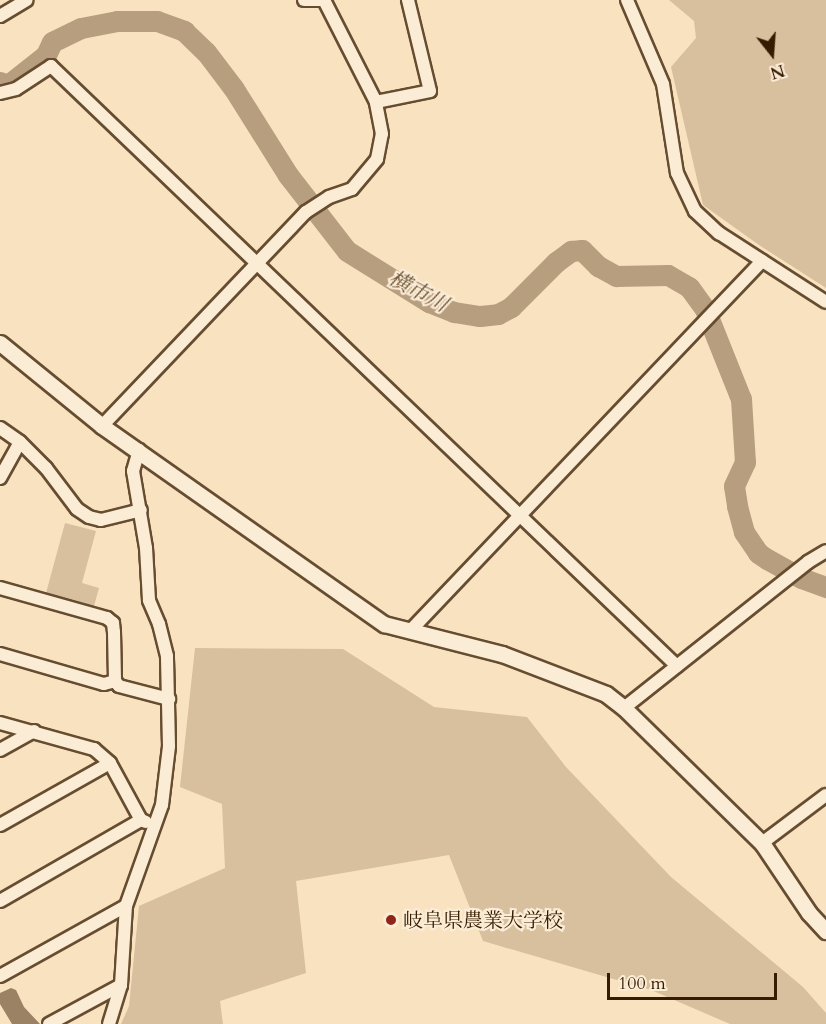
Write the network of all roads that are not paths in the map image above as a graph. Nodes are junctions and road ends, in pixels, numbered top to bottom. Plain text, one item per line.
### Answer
1 (27, 0) edge
2 (304, 0) edge
3 (325, 0) edge
4 (408, 0) edge
5 (627, 0) edge
6 (0, 16) edge
7 (0, 93) edge
8 (376, 102) junction
9 (258, 261) junction
10 (762, 261) junction
11 (826, 302) edge
12 (0, 343) edge
13 (102, 426) junction
14 (0, 429) edge
15 (20, 442) junction
16 (140, 450) junction
17 (0, 478) edge
18 (141, 510) junction
19 (521, 514) junction
20 (826, 551) edge
21 (0, 588) edge
22 (410, 632) junction
23 (0, 654) edge
24 (677, 666) junction
25 (115, 681) junction
26 (169, 699) junction
27 (624, 708) junction
28 (0, 723) edge
29 (34, 731) junction
30 (0, 750) edge
31 (110, 763) junction
32 (826, 795) edge
33 (141, 820) junction
34 (156, 824) junction
35 (0, 825) edge
36 (762, 843) junction
37 (0, 901) edge
38 (126, 906) junction
39 (826, 931) edge
40 (0, 976) edge
41 (121, 985) junction
42 (49, 1024) edge
43 (109, 1024) edge

1 - 6 street
2 - 3 street
3 - 8 street
4 - 8 street
5 - 10 street
7 - 9 street
8 - 9 street
9 - 13 street
9 - 19 street
10 - 11 street
10 - 19 street
12 - 13 street
13 - 16 street
14 - 15 street
15 - 17 street
15 - 18 street
16 - 18 street
16 - 22 street
18 - 26 street
19 - 22 street
19 - 24 street
20 - 24 street
21 - 25 street
22 - 27 street
23 - 25 street
24 - 27 street
25 - 26 street
26 - 34 street
27 - 36 street
28 - 29 street
29 - 30 street
29 - 31 street
31 - 33 street
31 - 35 street
32 - 36 street
33 - 34 street
33 - 37 street
34 - 38 street
36 - 39 street
38 - 40 street
38 - 41 street
41 - 42 street
41 - 43 street

